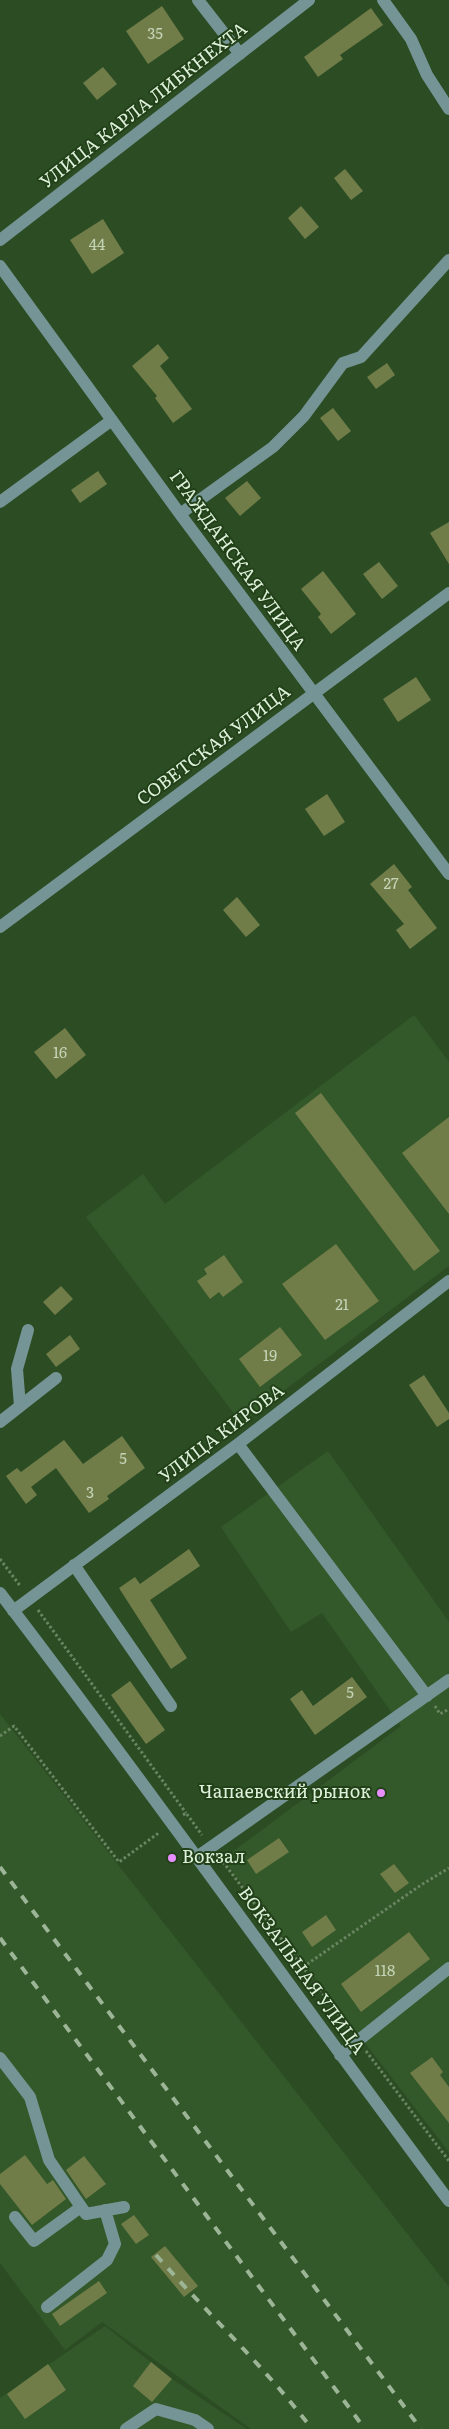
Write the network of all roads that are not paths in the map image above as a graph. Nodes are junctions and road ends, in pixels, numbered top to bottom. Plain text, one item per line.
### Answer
1 (198, 0) edge
2 (309, 0) edge
3 (384, 0) edge
4 (240, 54) junction
5 (449, 109) edge
6 (0, 240) edge
7 (449, 260) edge
8 (0, 266) edge
9 (112, 420) junction
10 (0, 502) edge
11 (180, 514) junction
12 (449, 593) edge
13 (313, 694) junction
14 (449, 874) edge
15 (0, 927) edge
16 (449, 1281) edge
17 (28, 1330) dead end
18 (56, 1378) dead end
19 (20, 1406) junction
20 (0, 1422) edge
21 (238, 1444) junction
22 (74, 1566) junction
23 (0, 1593) edge
24 (14, 1611) junction
25 (449, 1680) edge
26 (427, 1696) junction
27 (171, 1706) dead end
28 (198, 1857) junction
29 (449, 1968) edge
30 (340, 2055) junction
31 (0, 2058) edge
32 (449, 2201) edge
33 (81, 2207) junction
34 (124, 2207) dead end
35 (105, 2210) junction
36 (15, 2217) dead end
37 (47, 2307) dead end
38 (126, 2429) edge
39 (208, 2429) edge

1 - 4 street
2 - 4 street, УЛИЦА КАРЛА ЛИБКНЕХТА
3 - 5 street
4 - 6 street, УЛИЦА КАРЛА ЛИБКНЕХТА
7 - 11 street
8 - 9 street, ГРАЖДАНСКАЯ УЛИЦА
9 - 10 street
9 - 11 street, ГРАЖДАНСКАЯ УЛИЦА
11 - 13 street, ГРАЖДАНСКАЯ УЛИЦА
12 - 13 street, СОВЕТСКАЯ УЛИЦА
13 - 14 street, ГРАЖДАНСКАЯ УЛИЦА
13 - 15 street, СОВЕТСКАЯ УЛИЦА
16 - 21 street, УЛИЦА КИРОВА
17 - 19 street
18 - 19 street
19 - 20 street
21 - 22 street, УЛИЦА КИРОВА
21 - 26 street
22 - 24 street, УЛИЦА КИРОВА
22 - 27 street
23 - 24 street, ВОКЗАЛЬНАЯ УЛИЦА
24 - 28 street, ВОКЗАЛЬНАЯ УЛИЦА
25 - 26 street
26 - 28 street
28 - 30 street, ВОКЗАЛЬНАЯ УЛИЦА
29 - 30 street
30 - 32 street, ВОКЗАЛЬНАЯ УЛИЦА
31 - 33 street
33 - 35 street
33 - 36 street
34 - 35 street
35 - 37 street
38 - 39 street

